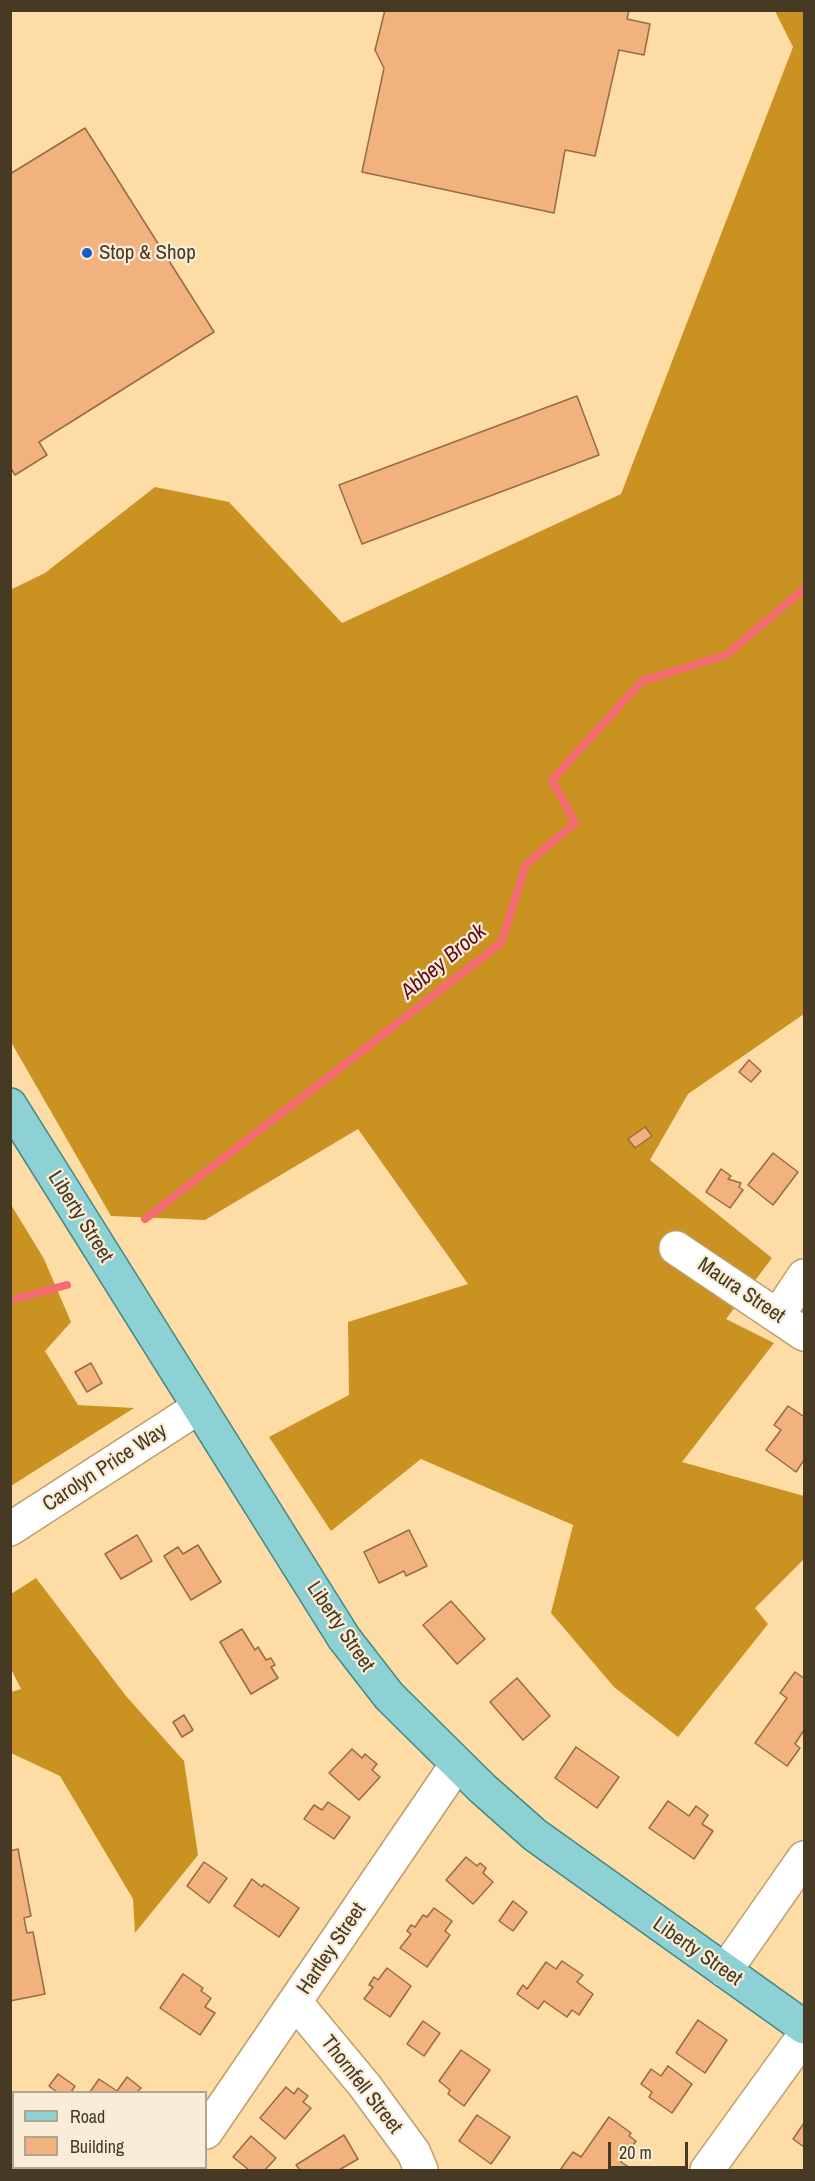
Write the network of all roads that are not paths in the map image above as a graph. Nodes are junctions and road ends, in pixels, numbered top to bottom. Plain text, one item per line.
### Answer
1 (10, 1105) edge
2 (676, 1248) dead end
3 (804, 1276) edge
4 (778, 1315) junction
5 (804, 1334) edge
6 (199, 1407) junction
7 (10, 1529) edge
8 (457, 1764) junction
9 (804, 1858) edge
10 (725, 1971) junction
11 (296, 2003) junction
12 (804, 2027) edge
13 (804, 2036) edge
14 (207, 2131) edge
15 (422, 2170) edge
16 (707, 2170) edge

1 - 6 main road, Liberty Street
2 - 4 street, Maura Street
3 - 4 street
4 - 5 street, Maura Street
6 - 7 street, Carolyn Price Way
6 - 8 main road, Liberty Street
8 - 10 main road, Liberty Street
8 - 11 street, Hartley Street
9 - 10 street
10 - 12 main road, Liberty Street
11 - 14 street, Hartley Street
11 - 15 street, Thornfell Street
13 - 16 street

